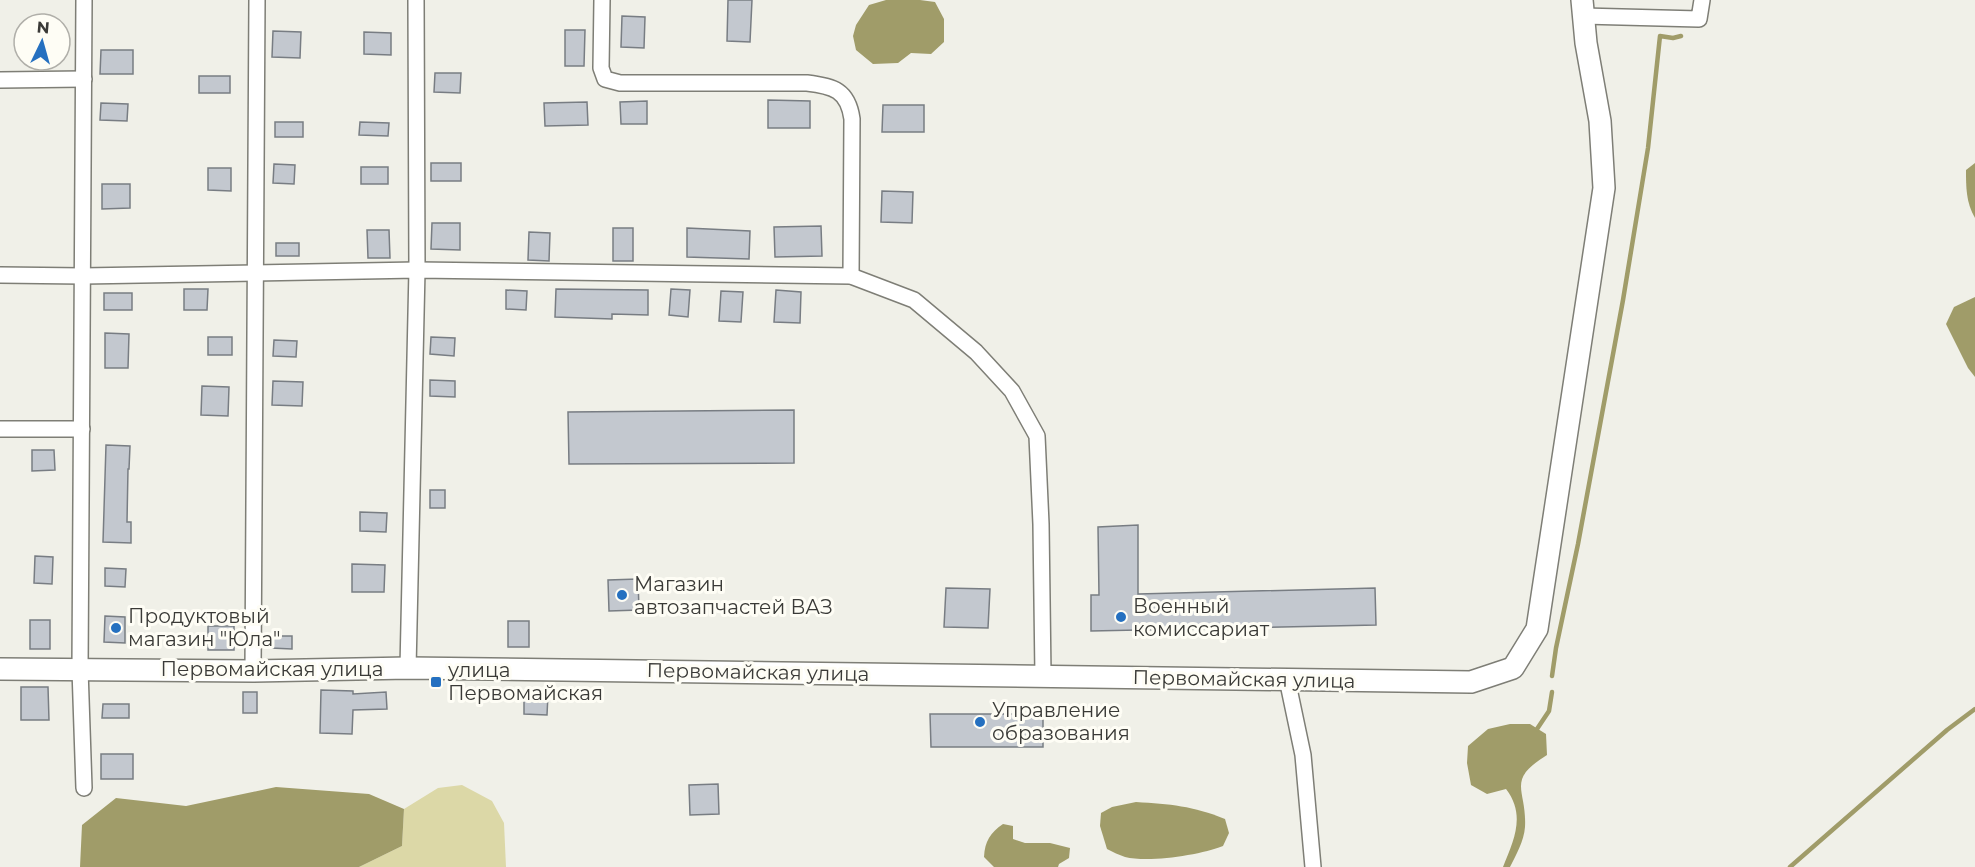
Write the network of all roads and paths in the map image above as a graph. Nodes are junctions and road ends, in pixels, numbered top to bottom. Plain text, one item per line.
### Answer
1 (84, 0) edge
2 (257, 0) edge
3 (416, 0) edge
4 (602, 0) edge
5 (1702, 0) edge
6 (1582, 8) edge
7 (84, 79) junction
8 (0, 80) edge
9 (417, 270) junction
10 (256, 273) junction
11 (0, 274) edge
12 (83, 276) junction
13 (851, 276) junction
14 (0, 429) edge
15 (82, 429) junction
16 (408, 668) junction
17 (0, 669) edge
18 (80, 669) junction
19 (253, 671) junction
20 (1043, 676) junction
21 (1287, 680) junction
22 (84, 788) dead end
23 (1313, 867) edge

1 - 7 street
2 - 10 street
3 - 9 street
4 - 13 street
5 - 6 street
6 - 21 street, Первомайская улица
7 - 8 street
7 - 12 street
9 - 10 street
9 - 13 street
9 - 16 street
10 - 12 street
10 - 19 street
11 - 12 street
12 - 15 street
13 - 20 street
14 - 15 street
15 - 18 street
16 - 19 street, Первомайская улица
16 - 20 street, Первомайская улица
17 - 18 street, Первомайская улица
18 - 19 street, Первомайская улица
18 - 22 street
20 - 21 street, Первомайская улица
21 - 23 street

